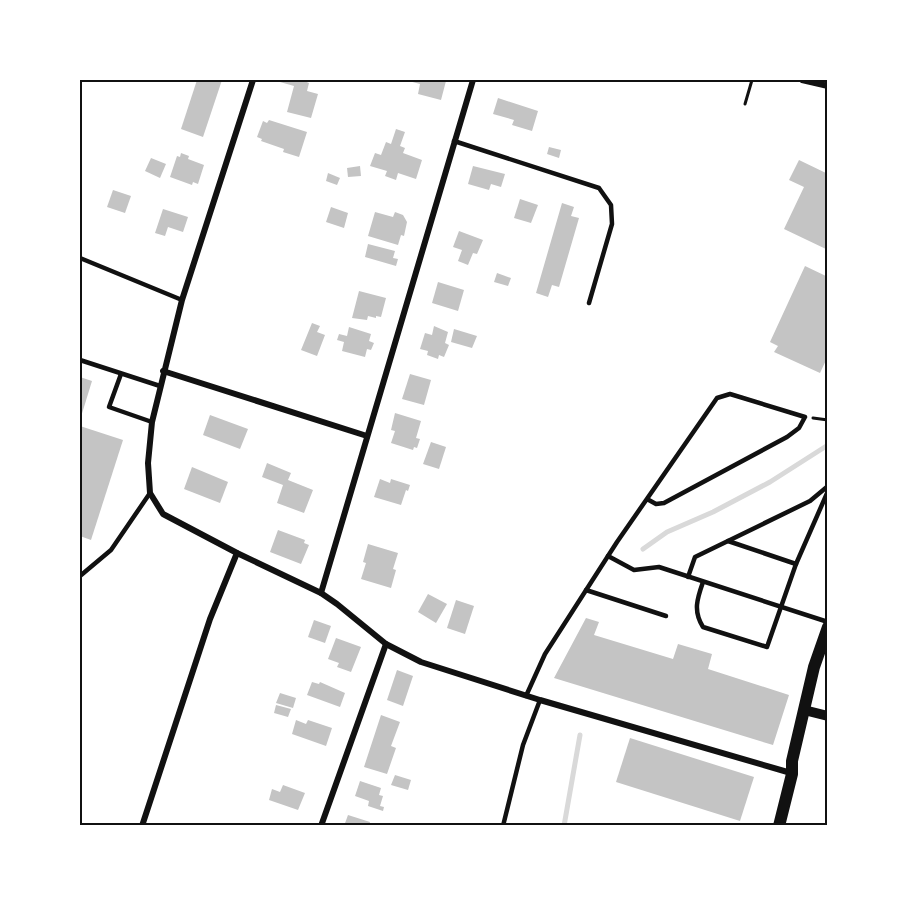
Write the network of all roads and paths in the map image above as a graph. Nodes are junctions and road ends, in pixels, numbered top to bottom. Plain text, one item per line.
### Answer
1 (253, 80) edge
2 (473, 80) edge
3 (752, 80) edge
4 (802, 80) edge
5 (828, 86) edge
6 (745, 104) dead end
7 (454, 141) junction
8 (80, 258) edge
9 (182, 300) junction
10 (589, 303) dead end
11 (80, 360) edge
12 (164, 371) junction
13 (121, 374) junction
14 (160, 386) junction
15 (152, 422) junction
16 (367, 436) junction
17 (828, 486) edge
18 (828, 491) edge
19 (150, 492) junction
20 (647, 499) junction
21 (728, 542) junction
22 (237, 553) junction
23 (608, 556) junction
24 (796, 564) junction
25 (80, 576) edge
26 (688, 577) junction
27 (703, 582) junction
28 (586, 590) junction
29 (321, 593) junction
30 (780, 607) junction
31 (666, 616) dead end
32 (828, 622) edge
33 (828, 627) edge
34 (387, 644) junction
35 (825, 646) edge
36 (526, 696) junction
37 (540, 700) junction
38 (804, 710) junction
39 (828, 716) edge
40 (792, 774) junction
41 (142, 825) edge
42 (321, 825) edge
43 (504, 825) edge
44 (779, 825) edge

1 - 9 street
2 - 7 street
3 - 6 path
4 - 5 street
7 - 10 lane
7 - 16 street
8 - 9 lane
9 - 12 street
11 - 13 lane
12 - 14 street
12 - 16 street
13 - 14 lane
13 - 15 lane
14 - 15 street
15 - 19 street
16 - 29 street
17 - 21 lane
18 - 24 lane
19 - 22 street
19 - 25 lane
20 - 20 lane
20 - 23 lane
21 - 24 lane
21 - 26 lane
22 - 29 street
22 - 41 street
23 - 26 lane
23 - 28 lane
24 - 30 lane
26 - 27 lane
27 - 30 lane
27 - 30 lane
28 - 31 lane
28 - 36 lane
29 - 34 street
30 - 32 lane
33 - 35 main road
34 - 36 street
34 - 42 street
35 - 38 main road
36 - 37 street
37 - 40 street
37 - 43 lane
38 - 39 street
38 - 40 main road
40 - 44 main road

